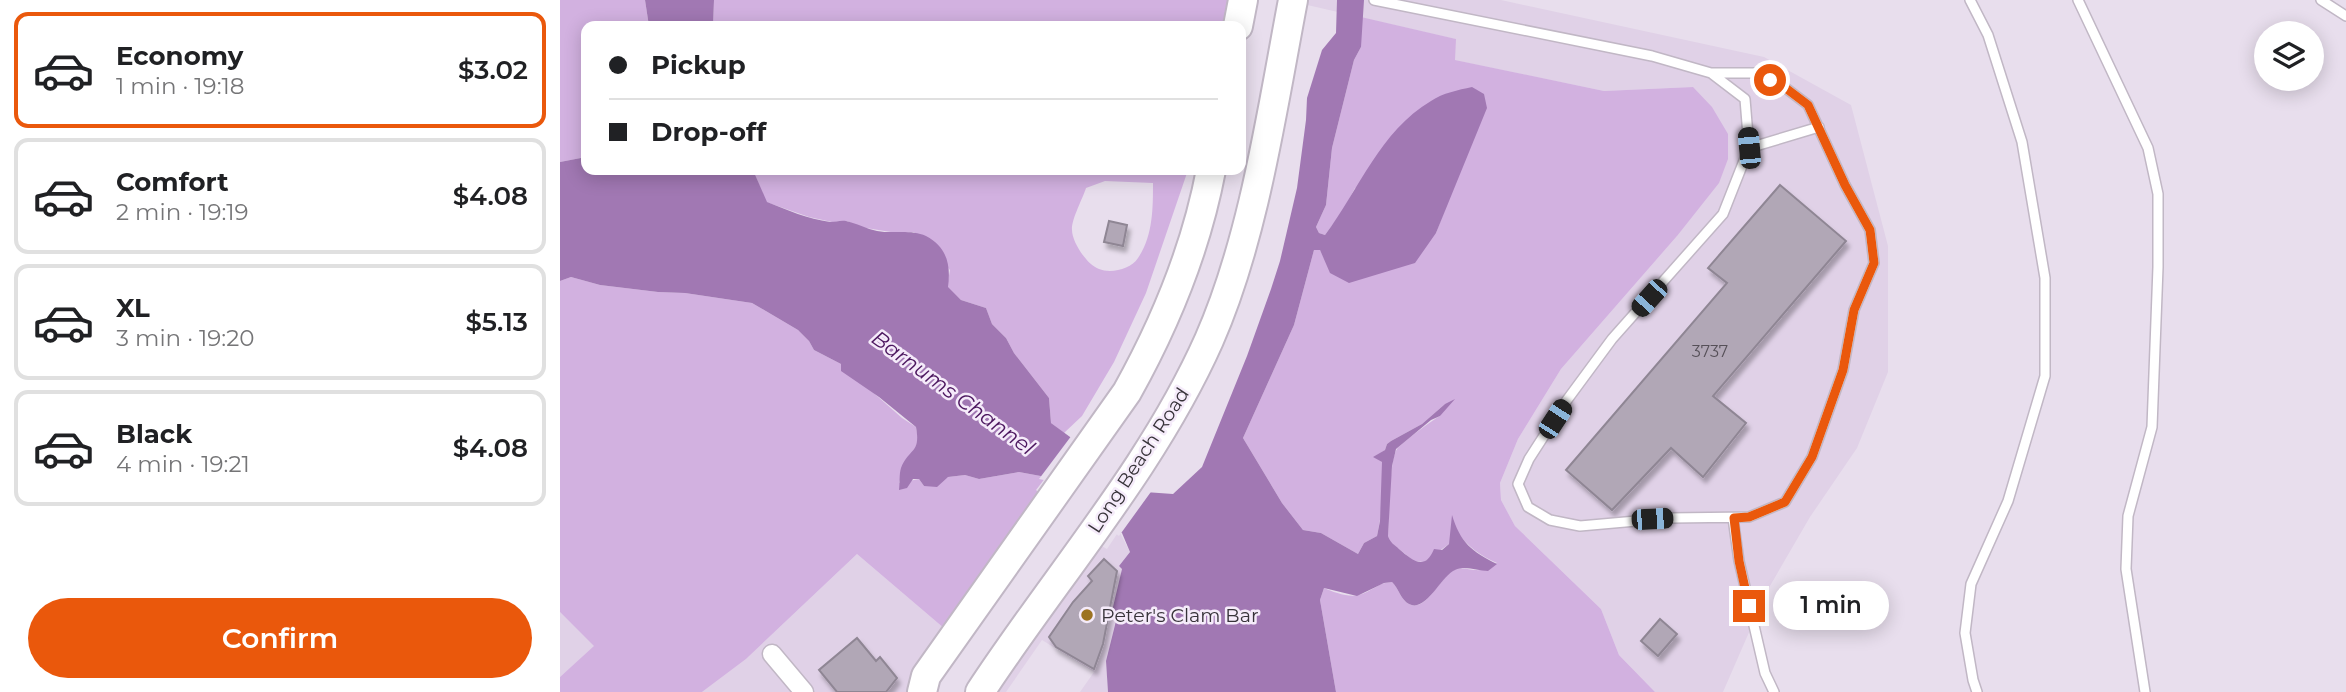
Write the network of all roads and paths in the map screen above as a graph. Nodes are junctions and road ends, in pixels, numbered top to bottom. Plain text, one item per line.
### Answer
1 (1243, 0) edge
2 (1293, 0) edge
3 (1374, 0) edge
4 (1429, 0) edge
5 (1970, 0) edge
6 (2078, 0) edge
7 (2321, 0) edge
8 (1431, 12) junction
9 (2346, 16) edge
10 (1239, 21) edge
11 (1711, 74) junction
12 (1819, 127) junction
13 (1749, 148) junction
14 (1210, 175) edge
15 (1734, 518) junction
16 (772, 654) dead end
17 (804, 692) edge
18 (922, 692) edge
19 (980, 692) edge
20 (1774, 692) edge
21 (1978, 692) edge
22 (2145, 692) edge

1 - 10 main road
2 - 19 main road, Long Beach Road
3 - 8 lane
4 - 8 lane
5 - 21 lane
6 - 22 lane
7 - 9 lane
8 - 11 lane
11 - 12 lane
11 - 13 lane
12 - 13 lane
12 - 15 lane
13 - 15 lane
14 - 18 main road
15 - 20 lane
16 - 17 street

